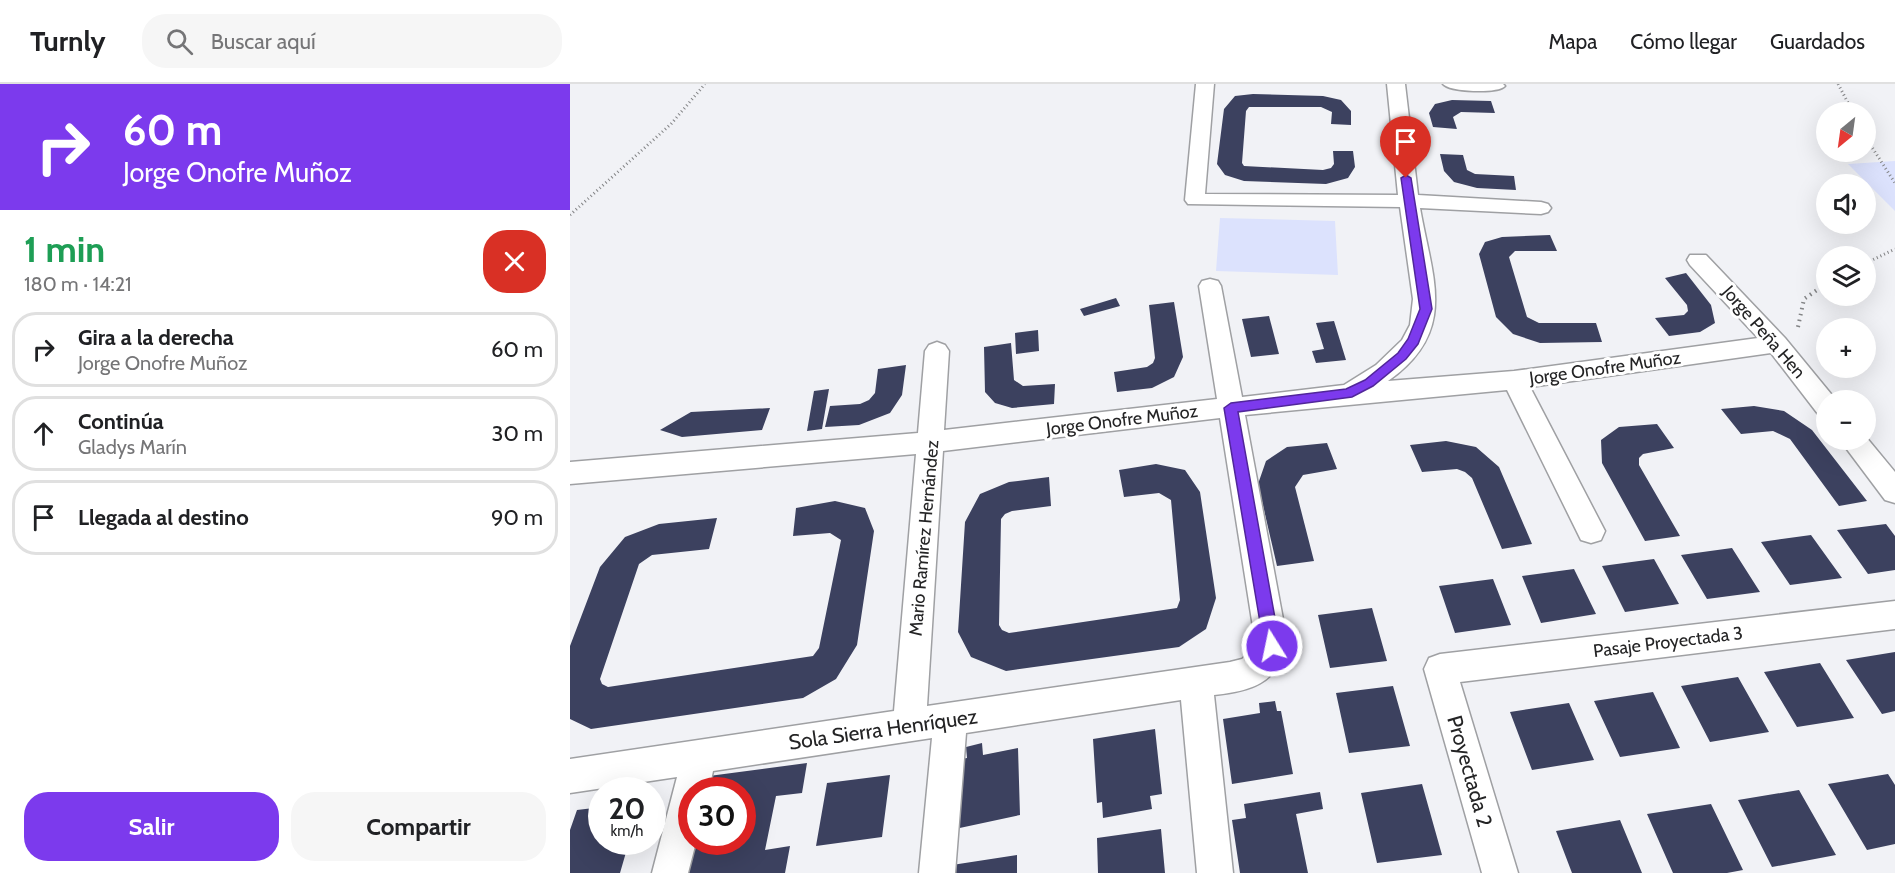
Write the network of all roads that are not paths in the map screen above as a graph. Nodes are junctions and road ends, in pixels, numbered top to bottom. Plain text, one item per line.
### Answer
1 (1205, 84) edge
2 (1396, 84) edge
3 (1452, 84) edge
4 (1496, 86) dead end
5 (1408, 201) junction
6 (1541, 208) dead end
7 (1698, 260) dead end
8 (1210, 286) dead end
9 (1777, 344) junction
10 (937, 351) dead end
11 (1514, 380) junction
12 (1816, 393) edge
13 (1348, 394) junction
14 (1231, 408) junction
15 (932, 442) junction
16 (1861, 450) edge
17 (571, 474) edge
18 (1895, 492) edge
19 (1591, 531) dead end
20 (1895, 615) edge
21 (1440, 669) joint
22 (1196, 682) junction
23 (950, 719) junction
24 (909, 725) junction
25 (700, 756) junction
26 (570, 776) edge
27 (670, 873) edge
28 (937, 873) edge
29 (1215, 873) edge
30 (1500, 873) edge

1 - 5 street
2 - 5 street
3 - 4 street
5 - 6 street
5 - 13 street
7 - 9 street, Jorge Peña Hen
8 - 14 street, Sola Sierra Henríquez
9 - 11 street, Jorge Onofre Muñoz
9 - 12 street, Jorge Peña Hen
10 - 15 street, Mario Ramírez Hernández
11 - 13 street, Jorge Onofre Muñoz
11 - 19 street
13 - 14 street, Jorge Onofre Muñoz
14 - 15 street, Jorge Onofre Muñoz
14 - 22 street, Sola Sierra Henríquez
15 - 17 street, Jorge Onofre Muñoz
15 - 24 street, Mario Ramírez Hernández
16 - 18 street
20 - 21 street, Pasaje Proyectada 3
21 - 30 street, Proyectada 2
22 - 23 street, Sola Sierra Henríquez
22 - 29 street
23 - 24 street, Sola Sierra Henríquez
23 - 28 street
24 - 25 street, Sola Sierra Henríquez
25 - 26 street, Sola Sierra Henríquez
25 - 27 street

